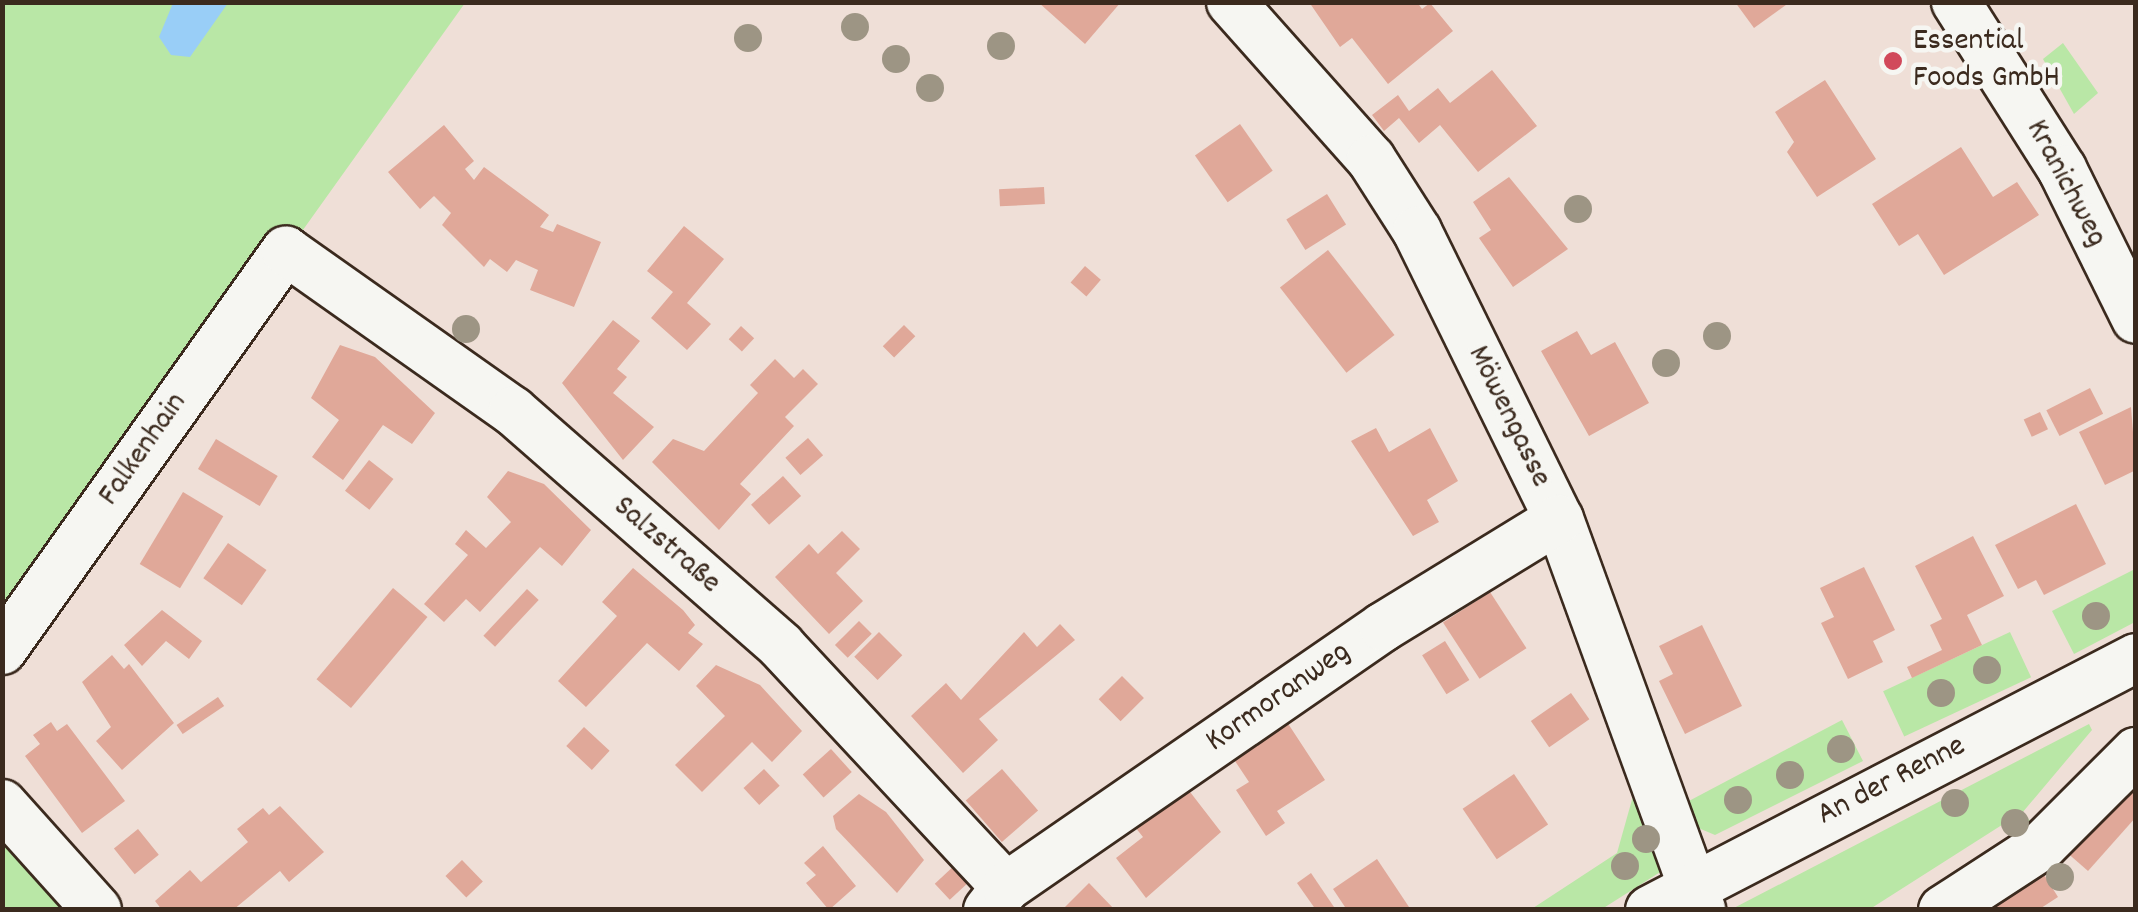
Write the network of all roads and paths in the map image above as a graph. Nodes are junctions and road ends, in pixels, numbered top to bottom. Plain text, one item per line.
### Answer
1 (1232, 2) edge
2 (1956, 2) edge
3 (286, 251) joint
4 (2136, 319) edge
5 (1559, 519) junction
6 (2, 650) edge
7 (2136, 658) edge
8 (2136, 752) edge
9 (2, 804) edge
10 (1696, 897) edge
11 (997, 898) edge
12 (96, 910) edge
13 (1650, 910) edge
14 (1943, 910) edge

1 - 5 street, Möwengasse
2 - 4 street, Kranichweg
3 - 6 street, Falkenhain
3 - 11 street, Salzstraße
5 - 10 street, Möwengasse
5 - 11 street, Kormoranweg
7 - 10 street, An der Renne
8 - 14 street
9 - 12 street
10 - 13 street, An der Renne

